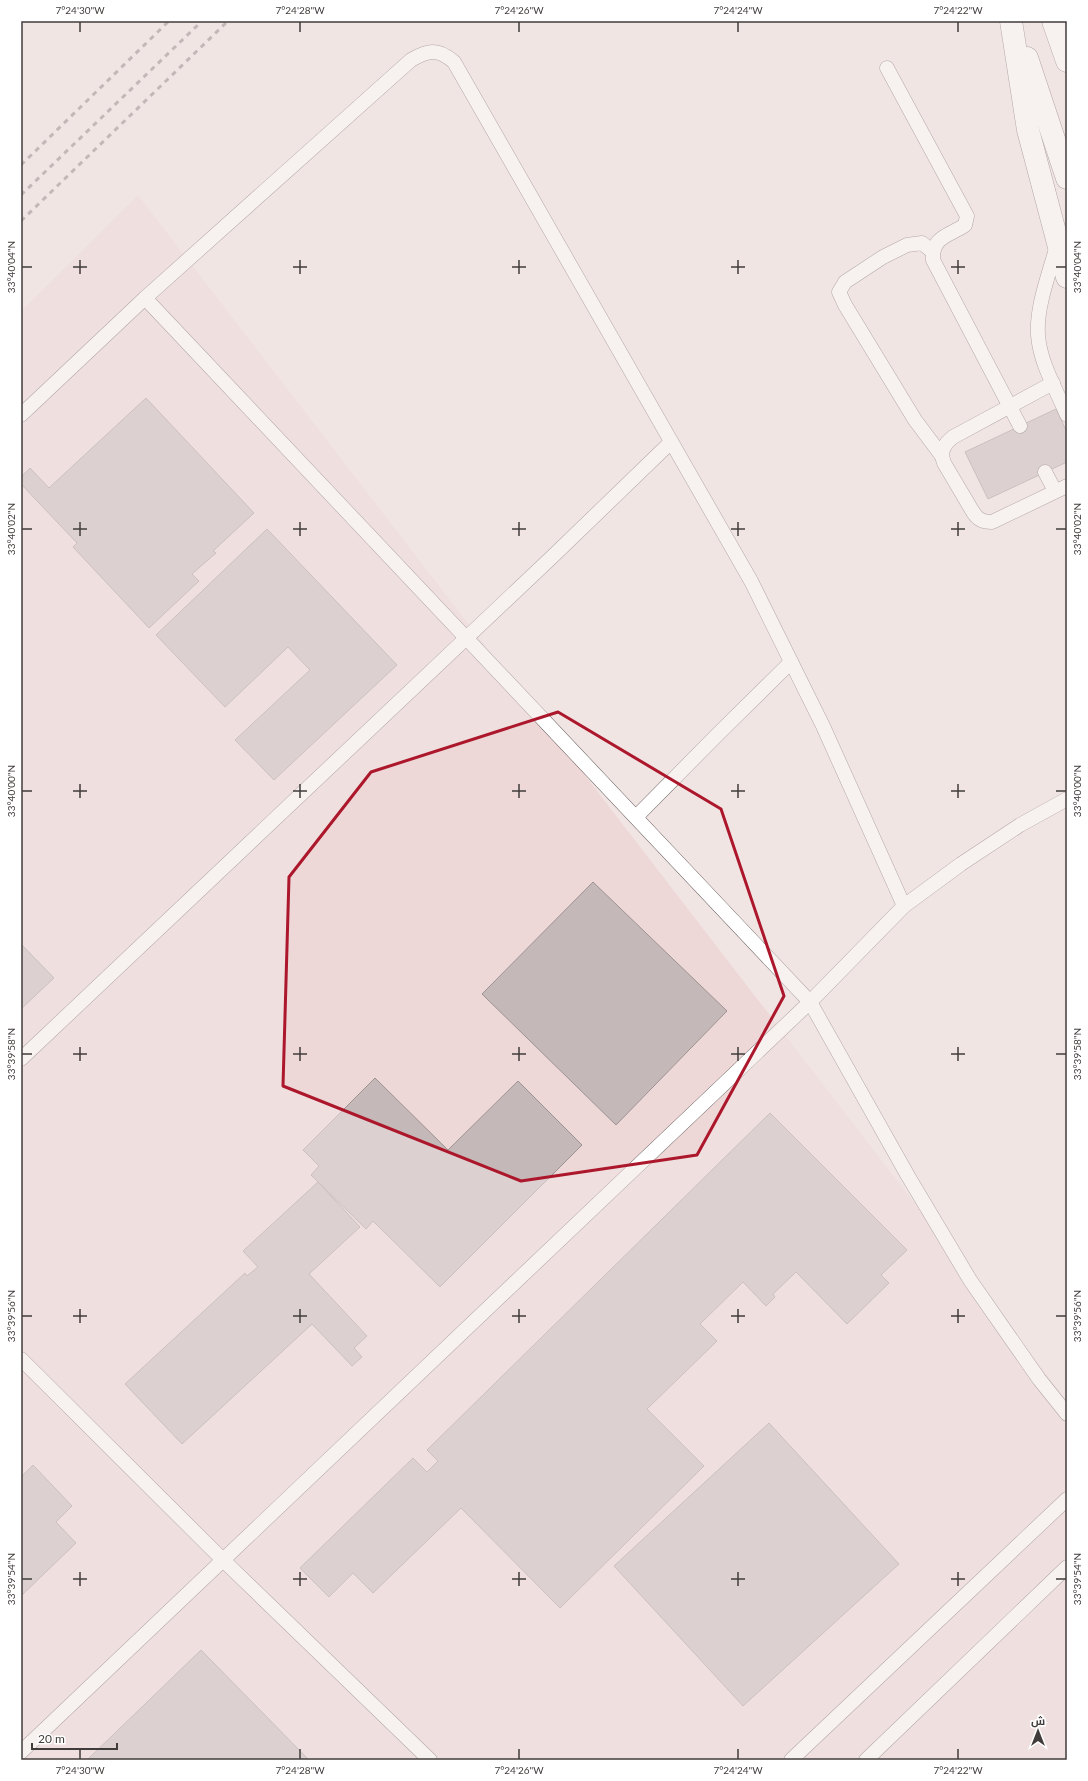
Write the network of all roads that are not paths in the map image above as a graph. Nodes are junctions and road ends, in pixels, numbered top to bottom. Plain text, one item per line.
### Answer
1 (1011, 21) edge
2 (1014, 21) edge
3 (1053, 23) edge
4 (1067, 43) edge
5 (1067, 61) edge
6 (887, 68) dead end
7 (1067, 178) edge
8 (1058, 243) junction
9 (933, 252) junction
10 (1067, 277) edge
11 (145, 298) junction
12 (1053, 383) junction
13 (1010, 406) junction
14 (21, 415) edge
15 (1067, 415) edge
16 (1020, 426) dead end
17 (670, 443) junction
18 (942, 456) junction
19 (1045, 472) dead end
20 (1061, 488) edge
21 (466, 638) junction
22 (791, 662) junction
23 (1067, 799) edge
24 (636, 817) junction
25 (904, 906) junction
26 (810, 1002) junction
27 (21, 1059) edge
28 (21, 1359) edge
29 (1067, 1414) edge
30 (1067, 1499) edge
31 (223, 1560) junction
32 (1067, 1567) edge
33 (21, 1752) edge
34 (430, 1760) edge
35 (791, 1760) edge
36 (866, 1760) edge

1 - 8 highway
2 - 7 highway
3 - 4 highway
3 - 5 highway
6 - 9 lane
8 - 10 highway
8 - 12 lane
9 - 13 lane
9 - 18 lane
11 - 14 lane
11 - 17 lane
11 - 21 lane
12 - 13 lane
12 - 15 lane
13 - 16 lane
13 - 18 lane
17 - 21 lane
17 - 22 lane
18 - 20 lane
19 - 20 lane
21 - 24 lane
21 - 27 lane
22 - 24 lane
22 - 25 lane
23 - 25 lane
24 - 26 lane
25 - 26 lane
26 - 29 lane
26 - 31 lane
28 - 31 lane
30 - 35 lane
31 - 33 lane
31 - 34 lane
32 - 36 lane

